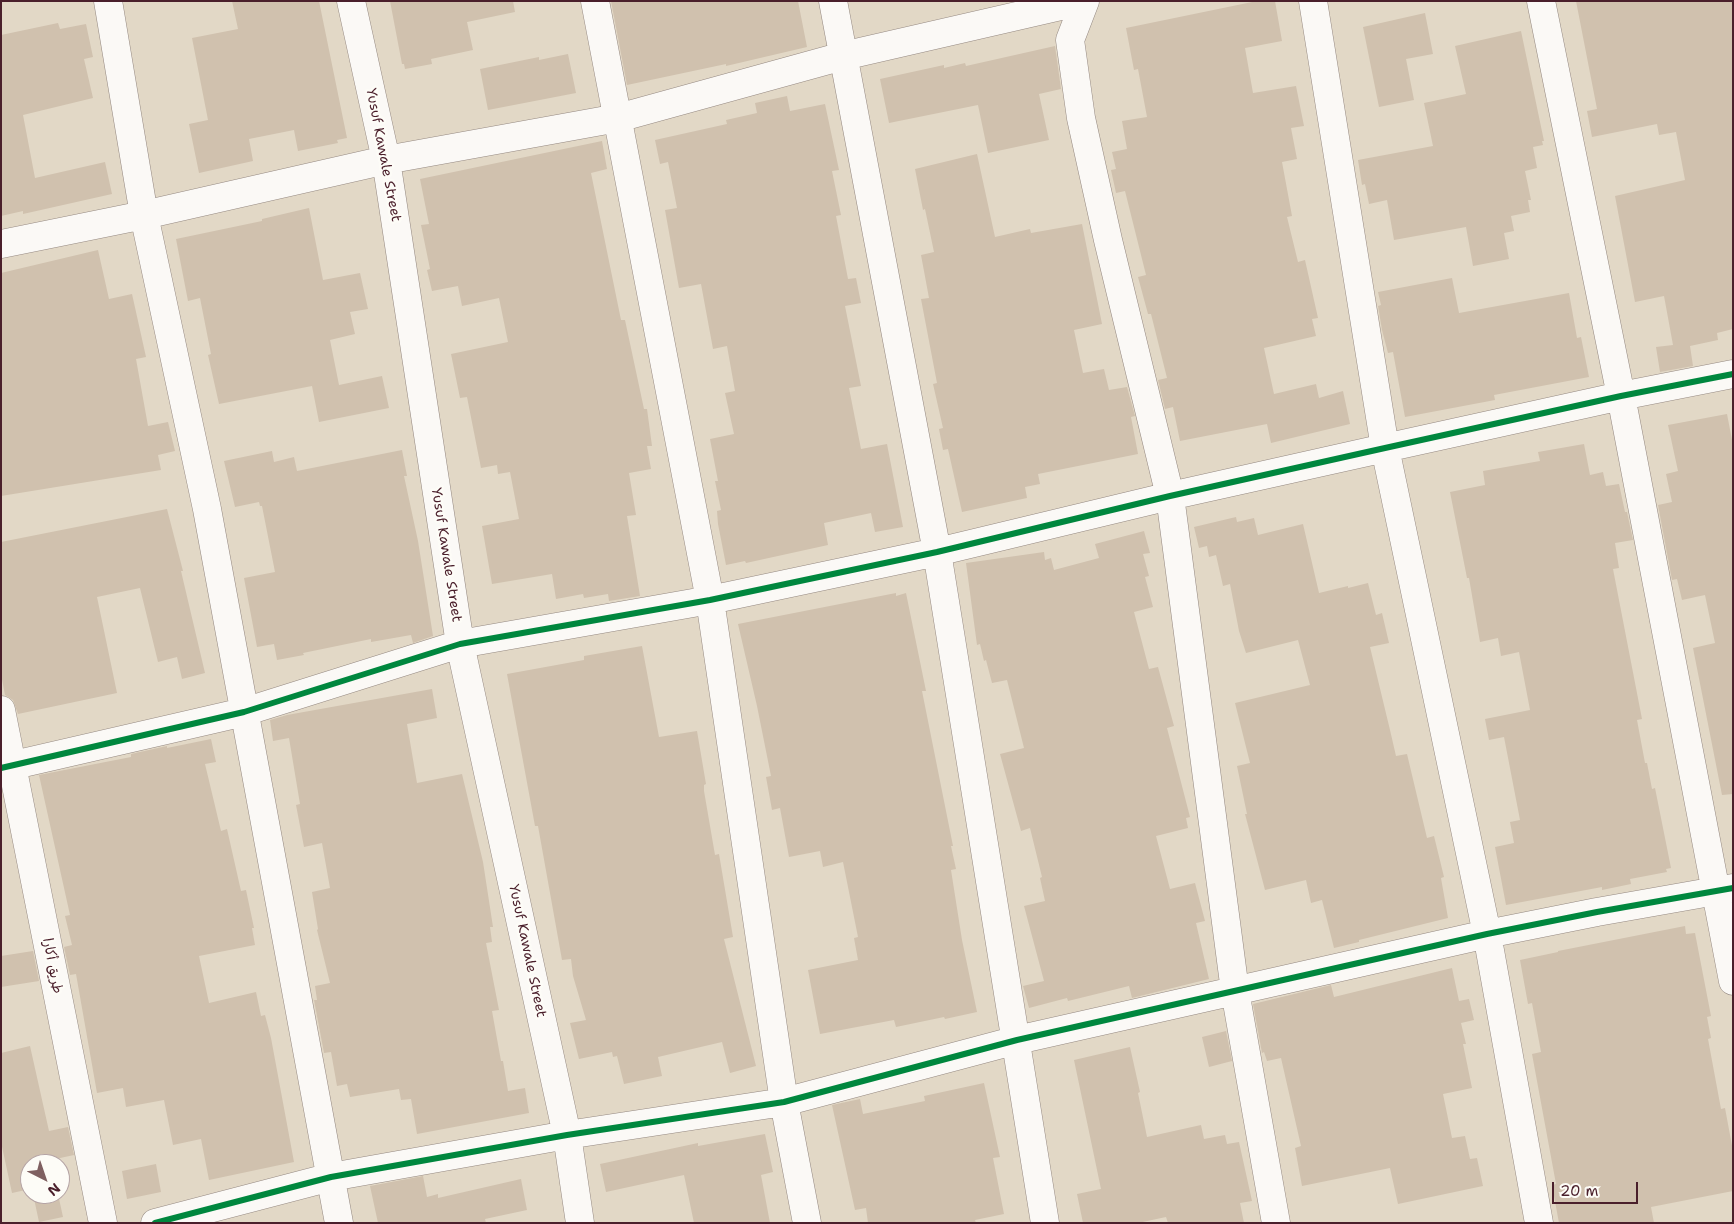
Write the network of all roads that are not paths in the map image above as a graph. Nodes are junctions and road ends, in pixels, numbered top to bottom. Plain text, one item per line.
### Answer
1 (108, 1) edge
2 (351, 1) edge
3 (595, 1) edge
4 (833, 1) edge
5 (1084, 1) edge
6 (1314, 1) edge
7 (1541, 1) edge
8 (843, 56) junction
9 (618, 118) junction
10 (386, 160) junction
11 (144, 215) junction
12 (1, 244) edge
13 (1733, 374) edge
14 (1620, 396) junction
15 (1385, 448) junction
16 (1170, 496) junction
17 (937, 552) junction
18 (710, 600) junction
19 (460, 644) junction
20 (1, 710) edge
21 (244, 712) junction
22 (7, 767) edge
23 (1724, 890) edge
24 (1487, 934) junction
25 (1733, 981) edge
26 (1235, 991) junction
27 (1017, 1040) junction
28 (784, 1102) junction
29 (567, 1135) junction
30 (331, 1177) junction
31 (103, 1223) edge
32 (155, 1223) edge
33 (339, 1223) edge
34 (580, 1223) edge
35 (807, 1223) edge
36 (1046, 1223) edge
37 (1276, 1223) edge
38 (1539, 1223) edge

1 - 11 street
2 - 10 street, Yusuf Kawale Street
3 - 9 street
4 - 8 street
5 - 8 street
5 - 16 street
6 - 15 street
7 - 14 street
8 - 9 street
8 - 17 street
9 - 10 street
9 - 18 street
10 - 11 street
10 - 19 street, Yusuf Kawale Street
11 - 12 street
11 - 21 street
13 - 14 street
14 - 15 street
14 - 23 street
15 - 16 street
15 - 24 street
16 - 17 street
16 - 26 street
17 - 18 street
17 - 27 street
18 - 19 street
18 - 28 street
19 - 21 street
19 - 29 street, Yusuf Kawale Street
20 - 22 street, طريق أكارا
21 - 22 street
21 - 30 street
22 - 31 street, طريق أكارا
23 - 24 street
23 - 25 street
24 - 26 street
24 - 38 street
26 - 27 street
26 - 37 street
27 - 28 street
27 - 36 street
28 - 29 street
28 - 35 street
29 - 30 street
29 - 34 street, Yusuf Kawale Street
30 - 32 street
30 - 33 street

